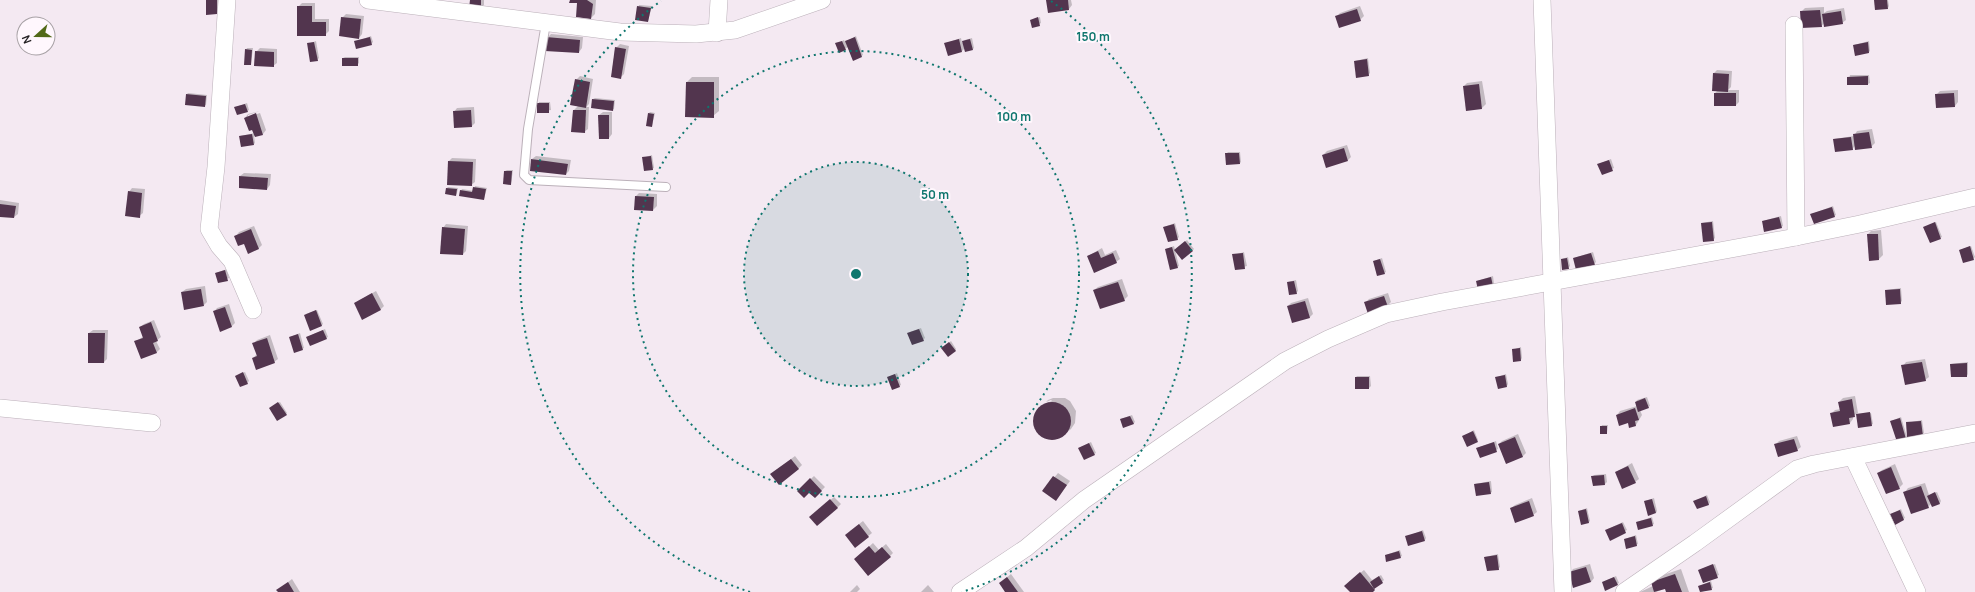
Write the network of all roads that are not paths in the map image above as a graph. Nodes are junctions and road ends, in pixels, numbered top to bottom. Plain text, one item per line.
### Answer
1 (227, 0) edge
2 (368, 0) edge
3 (719, 0) edge
4 (822, 0) edge
5 (1542, 0) edge
6 (546, 23) junction
7 (1794, 25) dead end
8 (717, 33) junction
9 (666, 187) dead end
10 (1975, 196) edge
11 (1796, 237) junction
12 (1553, 281) junction
13 (254, 310) dead end
14 (0, 408) edge
15 (152, 424) dead end
16 (1975, 433) edge
17 (1853, 456) junction
18 (960, 592) edge
19 (1563, 592) edge
20 (1624, 592) edge
21 (1917, 592) edge

1 - 13 street
2 - 6 street
3 - 8 street
4 - 8 street
5 - 12 street
6 - 8 street
6 - 9 lane
7 - 11 street
10 - 11 street
11 - 12 street
12 - 18 street
12 - 19 street
14 - 15 street
16 - 17 street
17 - 20 street
17 - 21 street

